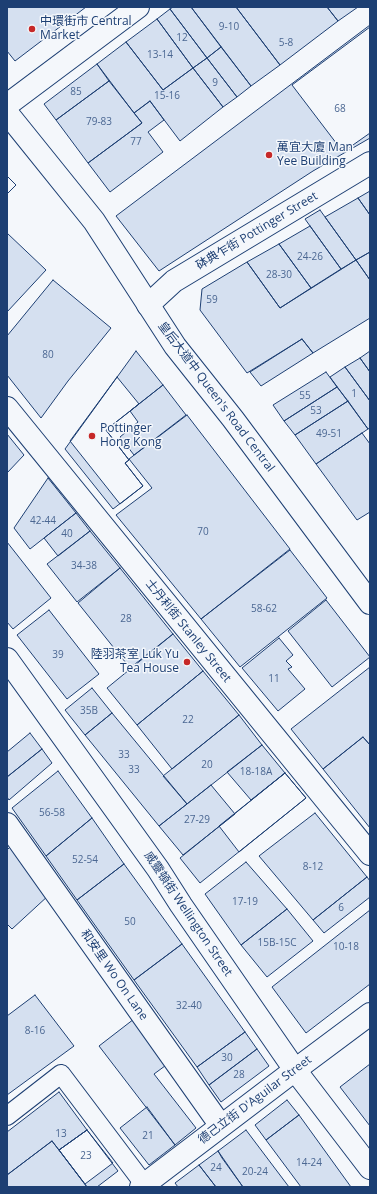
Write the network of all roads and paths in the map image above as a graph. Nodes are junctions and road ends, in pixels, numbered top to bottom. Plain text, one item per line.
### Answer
1 (138, 7) edge
2 (7, 105) edge
3 (7, 113) edge
4 (370, 163) edge
5 (148, 305) junction
6 (7, 408) edge
7 (370, 602) edge
8 (7, 659) edge
9 (7, 824) edge
10 (370, 854) edge
11 (370, 1014) edge
12 (295, 1070) junction
13 (7, 1116) edge
14 (221, 1126) junction
15 (370, 1168) edge
16 (147, 1185) edge

1 - 2 street
3 - 5 street, 皇后大道中 Queen's Road Central
4 - 5 street, 砵典乍街 Pottinger Street
5 - 7 street, 皇后大道中 Queen's Road Central
6 - 10 street, 士丹利街 Stanley Street
8 - 12 street, 威靈頓街 Wellington Street
9 - 14 street, 和安里 Wo On Lane
11 - 12 street, 德己立街 D'Aguilar Street
12 - 14 street, 德己立街 D'Aguilar Street
12 - 15 street, 威靈頓街 Wellington Street
13 - 16 street
14 - 16 street, 德己立街 D'Aguilar Street

